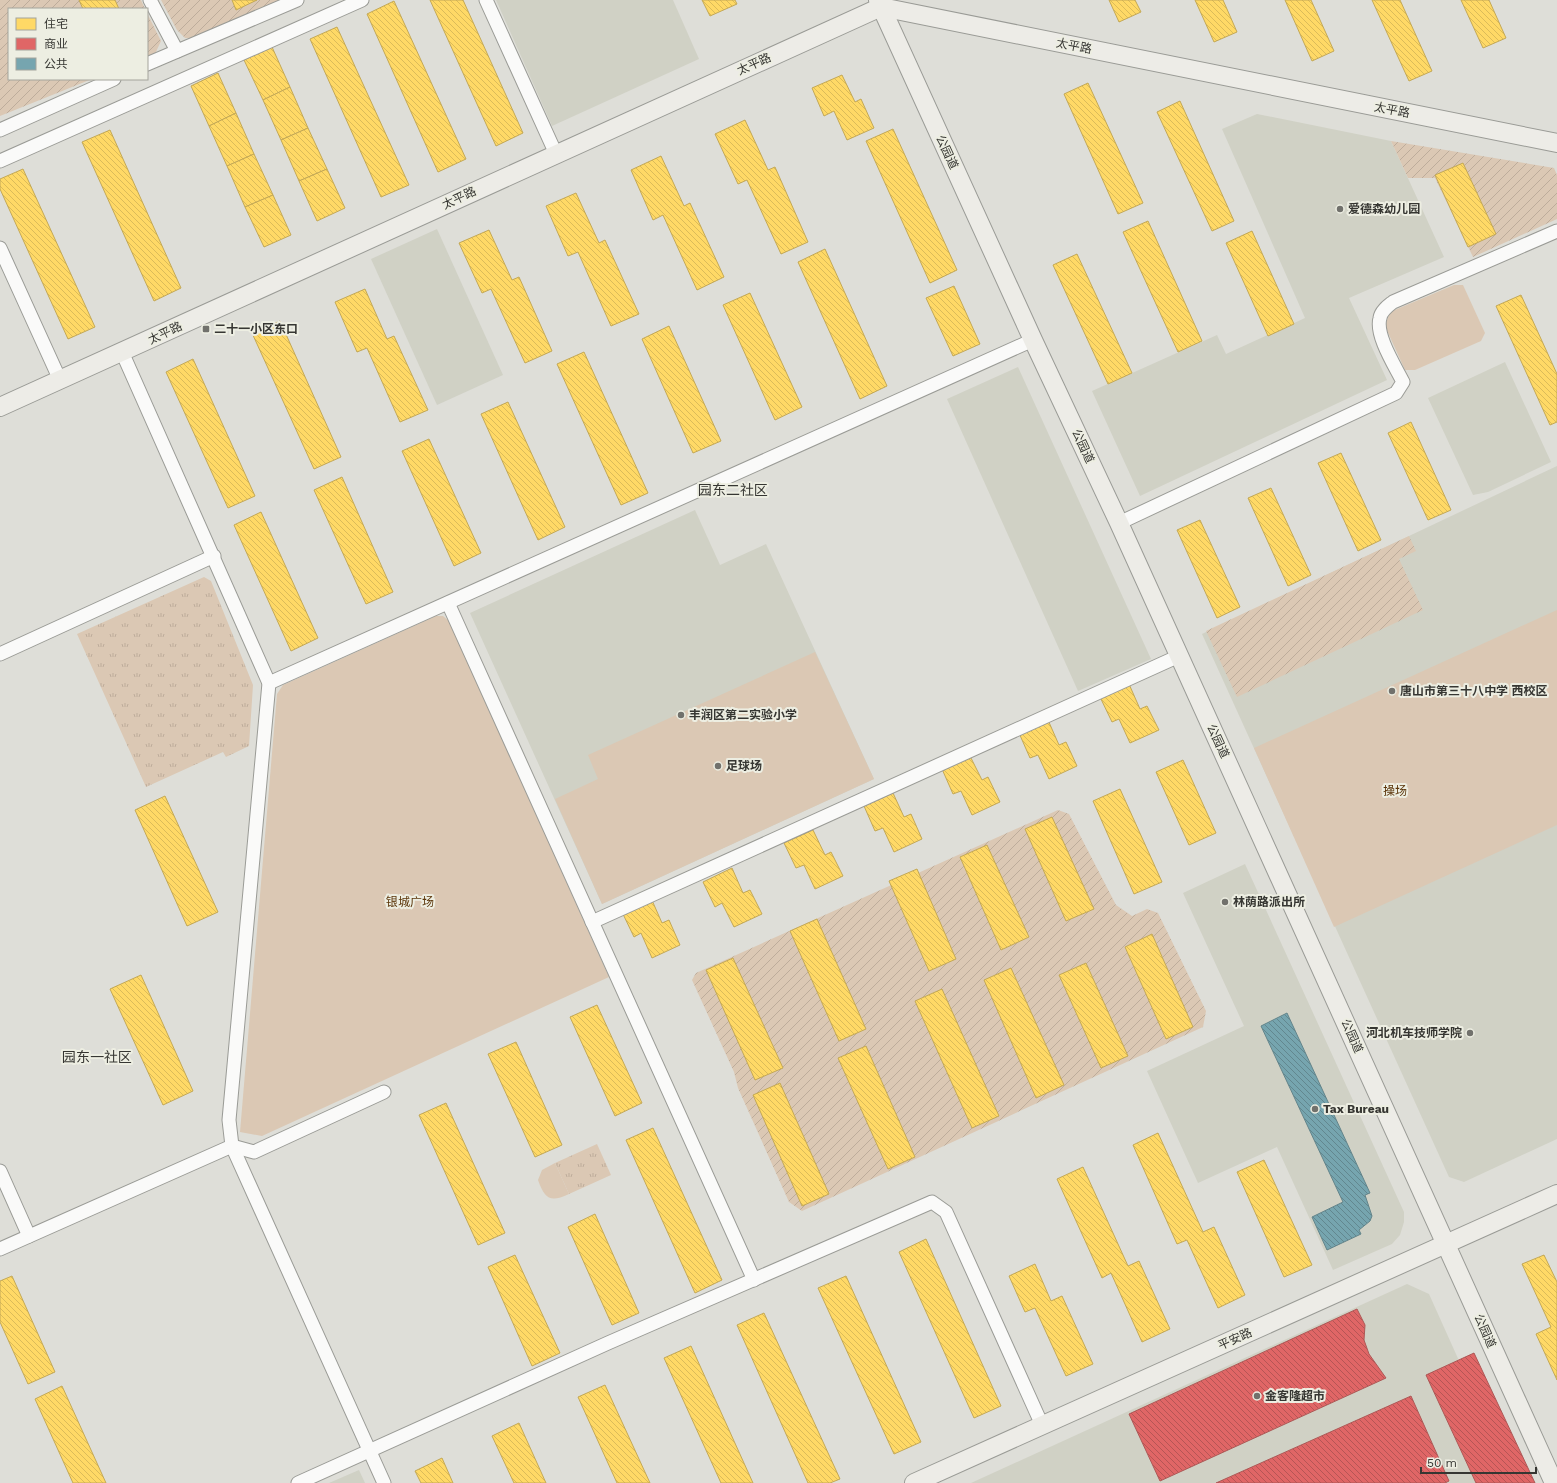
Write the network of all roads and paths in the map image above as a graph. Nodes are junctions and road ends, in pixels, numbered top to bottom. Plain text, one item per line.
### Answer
1 (150, 0) edge
2 (297, 0) edge
3 (362, 0) edge
4 (486, 0) edge
5 (879, 4) edge
6 (176, 51) junction
7 (148, 64) edge
8 (112, 80) edge
9 (0, 130) edge
10 (1556, 144) edge
11 (556, 154) junction
12 (0, 161) edge
13 (1557, 231) edge
14 (0, 248) edge
15 (1033, 340) junction
16 (122, 352) junction
17 (60, 380) junction
18 (0, 407) edge
19 (1119, 523) junction
20 (214, 556) junction
21 (448, 603) junction
22 (0, 654) edge
23 (1179, 656) junction
24 (269, 683) junction
25 (592, 922) junction
26 (384, 1092) dead end
27 (232, 1146) junction
28 (0, 1171) edge
29 (1557, 1194) edge
30 (29, 1236) junction
31 (1446, 1244) junction
32 (0, 1249) edge
33 (754, 1280) junction
34 (1042, 1425) junction
35 (370, 1451) junction
36 (298, 1483) edge
37 (384, 1483) edge
38 (914, 1483) edge
39 (1554, 1483) edge

1 - 6 street
2 - 6 street
3 - 12 street
4 - 11 street
5 - 10 street, 太平路
5 - 11 street, 太平路
5 - 15 street, 公园道
6 - 7 street
8 - 9 street
11 - 16 street, 太平路
13 - 19 street
14 - 17 street
15 - 19 street, 公园道
15 - 21 street
16 - 17 street, 太平路
16 - 20 street
17 - 18 street, 太平路
19 - 23 street, 公园道
20 - 22 street
20 - 24 street
21 - 24 street
21 - 25 street
23 - 25 street
23 - 31 street, 公园道
24 - 27 street
25 - 33 street
26 - 27 street
27 - 30 street
27 - 35 street
28 - 30 street
29 - 31 street, 平安路
30 - 32 street
31 - 34 street, 平安路
31 - 39 street, 公园道
33 - 34 street
33 - 35 street
34 - 38 street, 平安路
35 - 36 street
35 - 37 street

